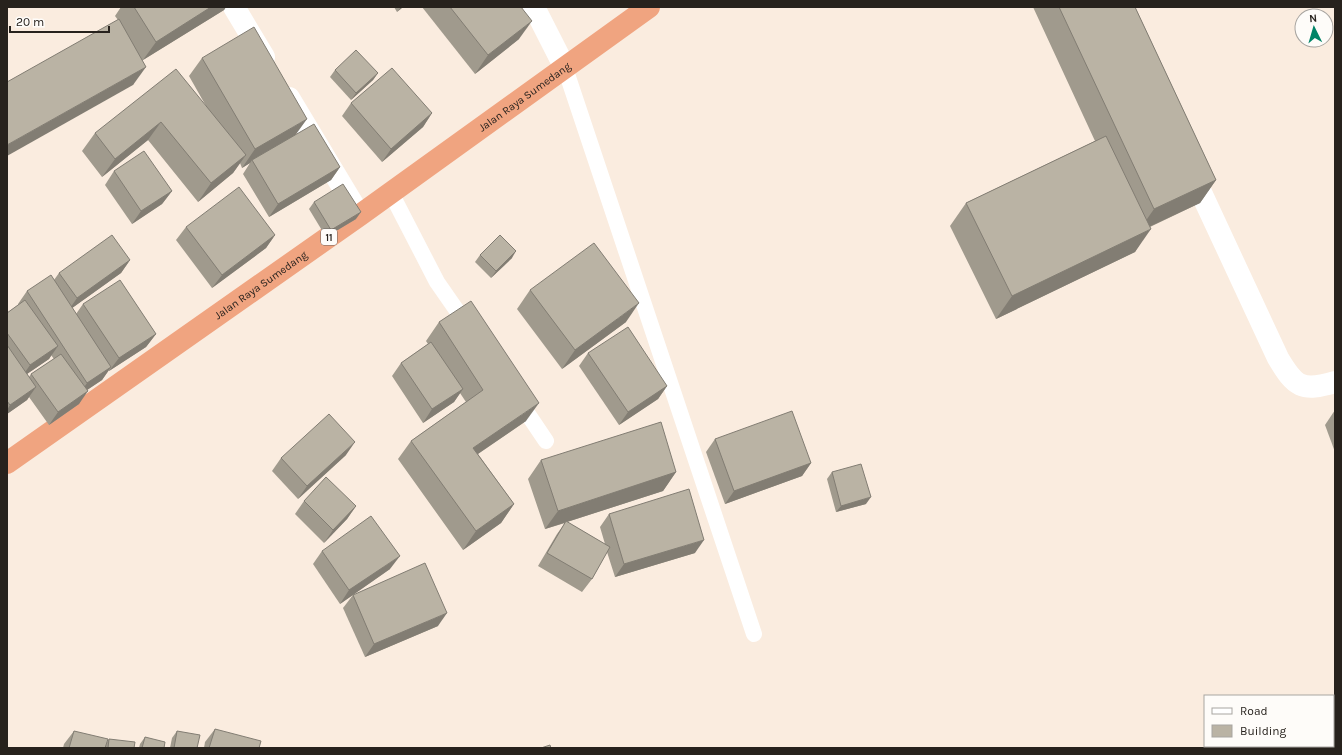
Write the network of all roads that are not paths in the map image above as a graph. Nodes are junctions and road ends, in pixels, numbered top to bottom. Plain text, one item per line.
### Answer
1 (234, 7) edge
2 (534, 7) edge
3 (649, 7) edge
4 (565, 68) junction
5 (1181, 150) edge
6 (391, 193) junction
7 (360, 215) junction
8 (477, 340) edge
9 (1335, 382) edge
10 (508, 384) edge
11 (546, 441) dead end
12 (7, 463) edge
13 (754, 634) dead end

1 - 7 street
2 - 4 street
3 - 4 highway, Jalan Raya Sumedang / 11
4 - 6 highway, Jalan Raya Sumedang / 11
4 - 13 lane
5 - 9 street
6 - 7 highway, Jalan Raya Sumedang / 11
6 - 8 lane
7 - 12 highway, Jalan Raya Sumedang / 11
10 - 11 lane

